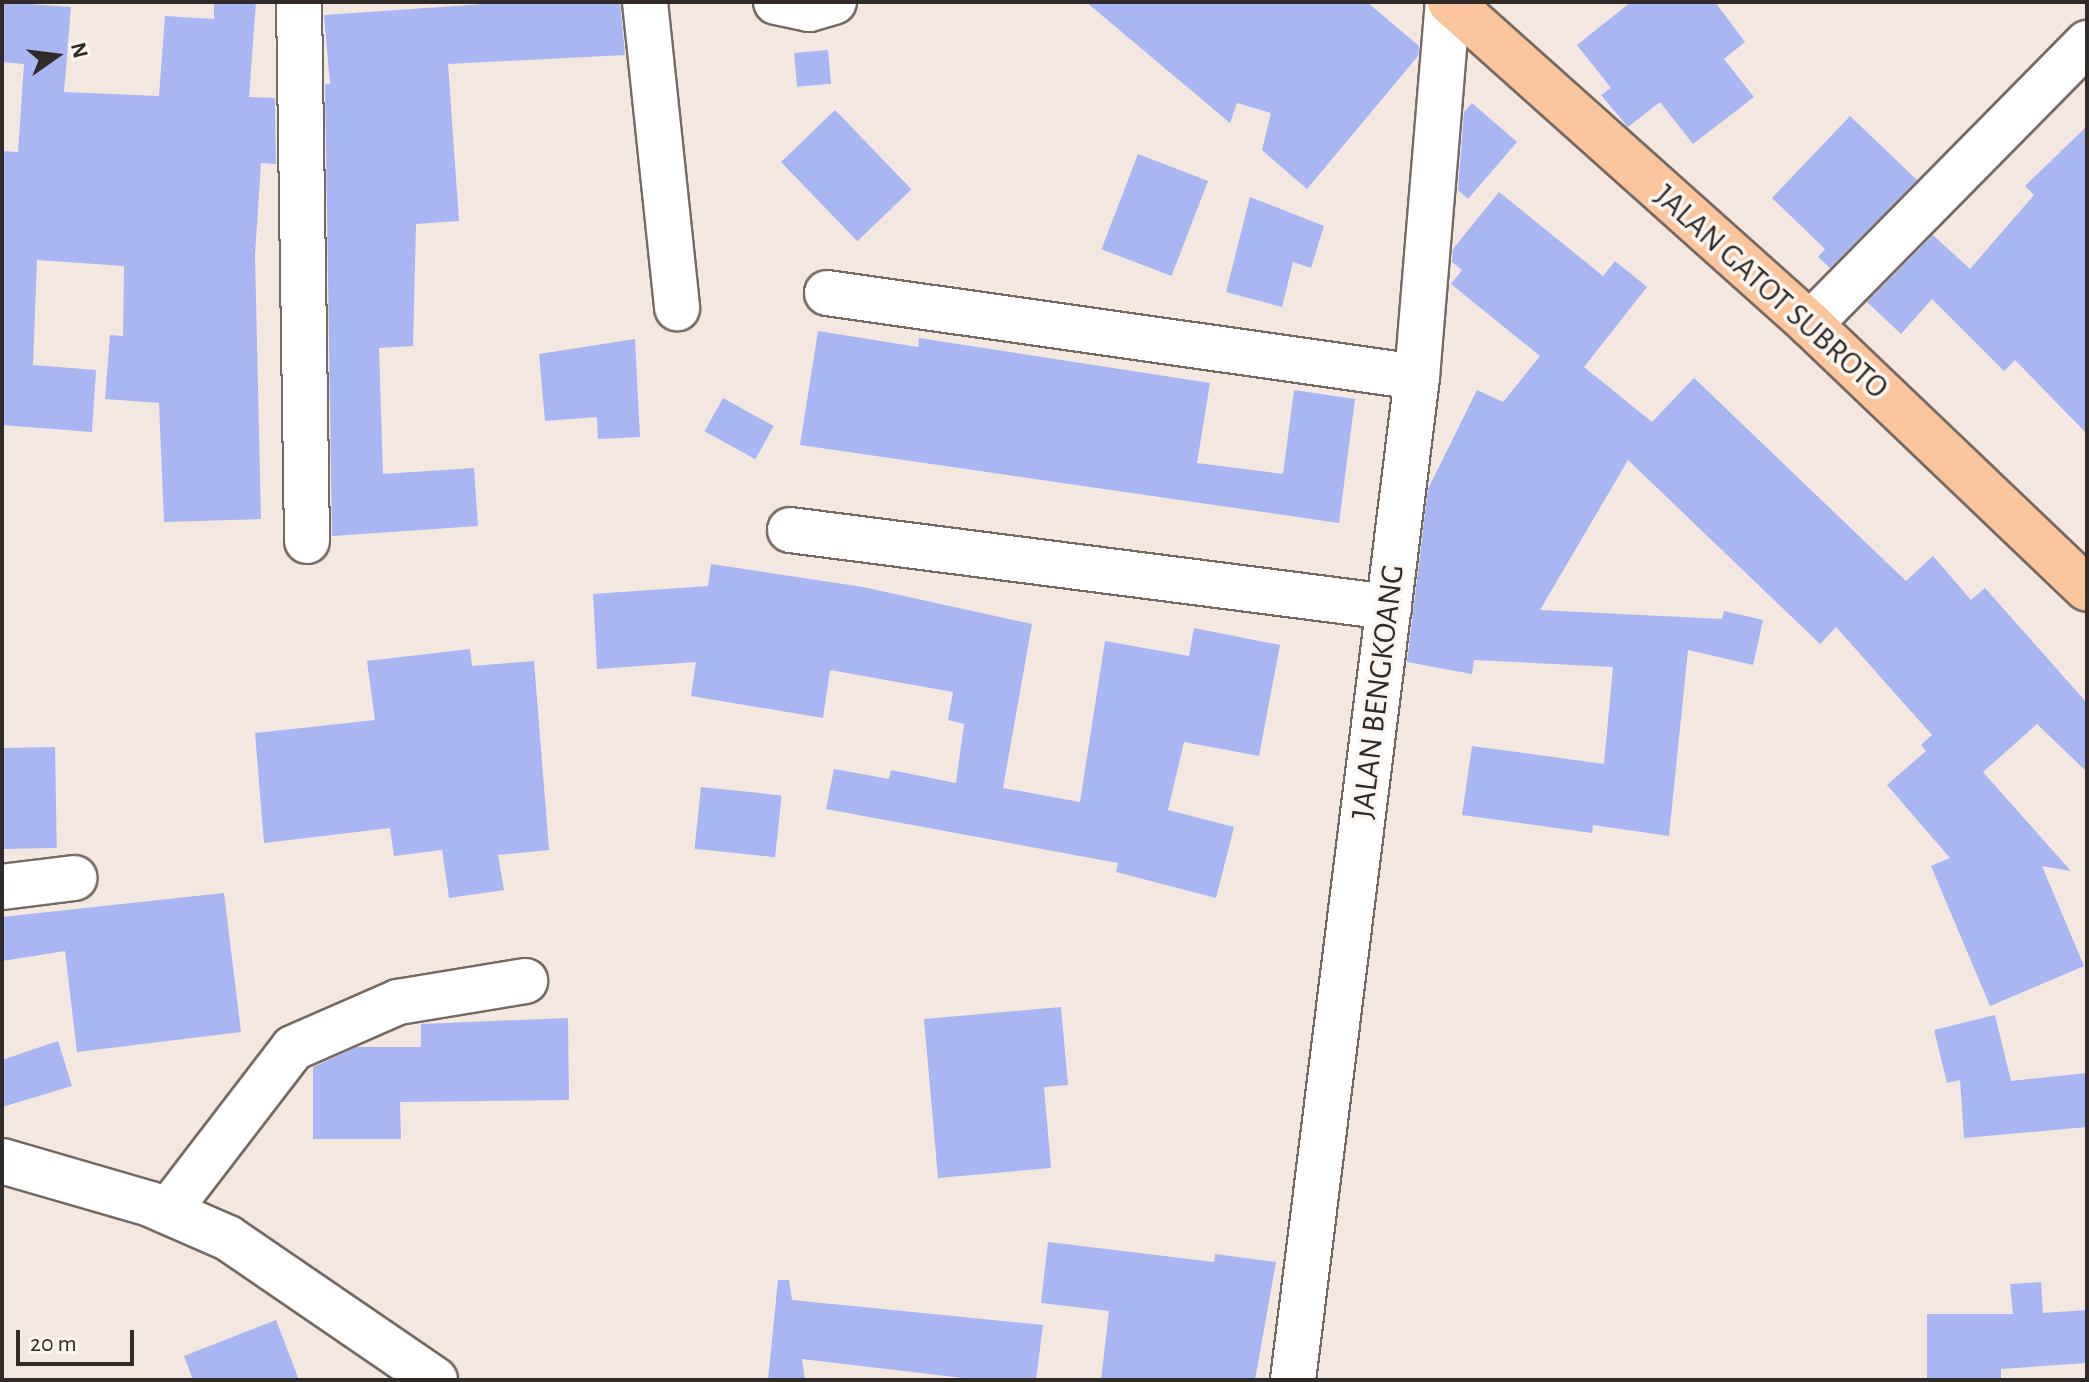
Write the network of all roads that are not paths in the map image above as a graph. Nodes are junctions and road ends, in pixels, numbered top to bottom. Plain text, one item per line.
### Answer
1 (299, 2) edge
2 (645, 2) edge
3 (776, 2) edge
4 (834, 2) edge
5 (1449, 2) edge
6 (2087, 43) edge
7 (827, 293) dead end
8 (677, 308) dead end
9 (1810, 324) junction
10 (1417, 377) junction
11 (790, 530) dead end
12 (307, 541) dead end
13 (2087, 589) edge
14 (1389, 607) junction
15 (74, 878) dead end
16 (2, 887) edge
17 (525, 981) dead end
18 (2, 1161) edge
19 (168, 1211) junction
20 (435, 1380) edge
21 (1293, 1380) edge

1 - 12 street
2 - 8 street
3 - 4 street
5 - 9 main road, JALAN GATOT SUBROTO
5 - 10 street, JALAN BENGKOANG
6 - 9 street
7 - 10 street
9 - 13 main road, JALAN GATOT SUBROTO
10 - 14 street, JALAN BENGKOANG
11 - 14 street
14 - 21 street, JALAN BENGKOANG
15 - 16 street
17 - 19 street
18 - 19 street
19 - 20 street

